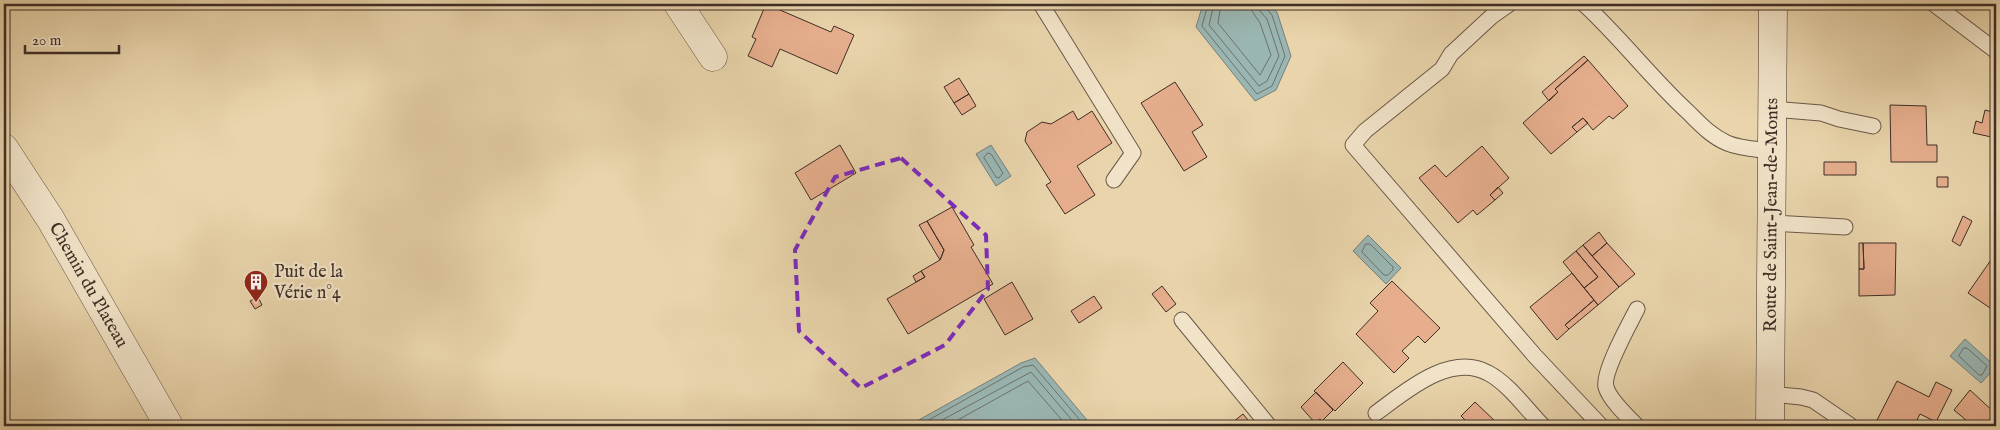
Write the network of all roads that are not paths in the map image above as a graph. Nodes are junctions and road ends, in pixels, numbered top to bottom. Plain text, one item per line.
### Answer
1 (678, 4) edge
2 (1041, 4) edge
3 (1509, 4) edge
4 (1584, 4) edge
5 (1773, 4) edge
6 (1934, 4) edge
7 (1996, 51) edge
8 (713, 58) dead end
9 (1773, 110) junction
10 (1873, 126) dead end
11 (4, 148) edge
12 (1772, 150) junction
13 (1114, 180) dead end
14 (1772, 223) junction
15 (1845, 227) dead end
16 (1637, 309) dead end
17 (1182, 320) dead end
18 (1770, 394) junction
19 (1376, 413) dead end
20 (169, 426) edge
21 (1269, 426) edge
22 (1543, 426) edge
23 (1601, 426) edge
24 (1637, 426) edge
25 (1770, 426) edge
26 (1851, 426) edge

1 - 8 main road
2 - 13 lane
3 - 23 lane
4 - 12 lane
5 - 9 main road, Route de Saint-Jean-de-Monts
6 - 7 lane
9 - 10 lane
9 - 12 main road, Route de Saint-Jean-de-Monts
11 - 20 main road, Chemin du Plateau
12 - 14 main road, Route de Saint-Jean-de-Monts
14 - 15 lane
14 - 18 main road, Route de Saint-Jean-de-Monts
16 - 24 lane
17 - 21 lane
18 - 25 main road, Route de Saint-Jean-de-Monts
18 - 26 lane
19 - 22 lane

